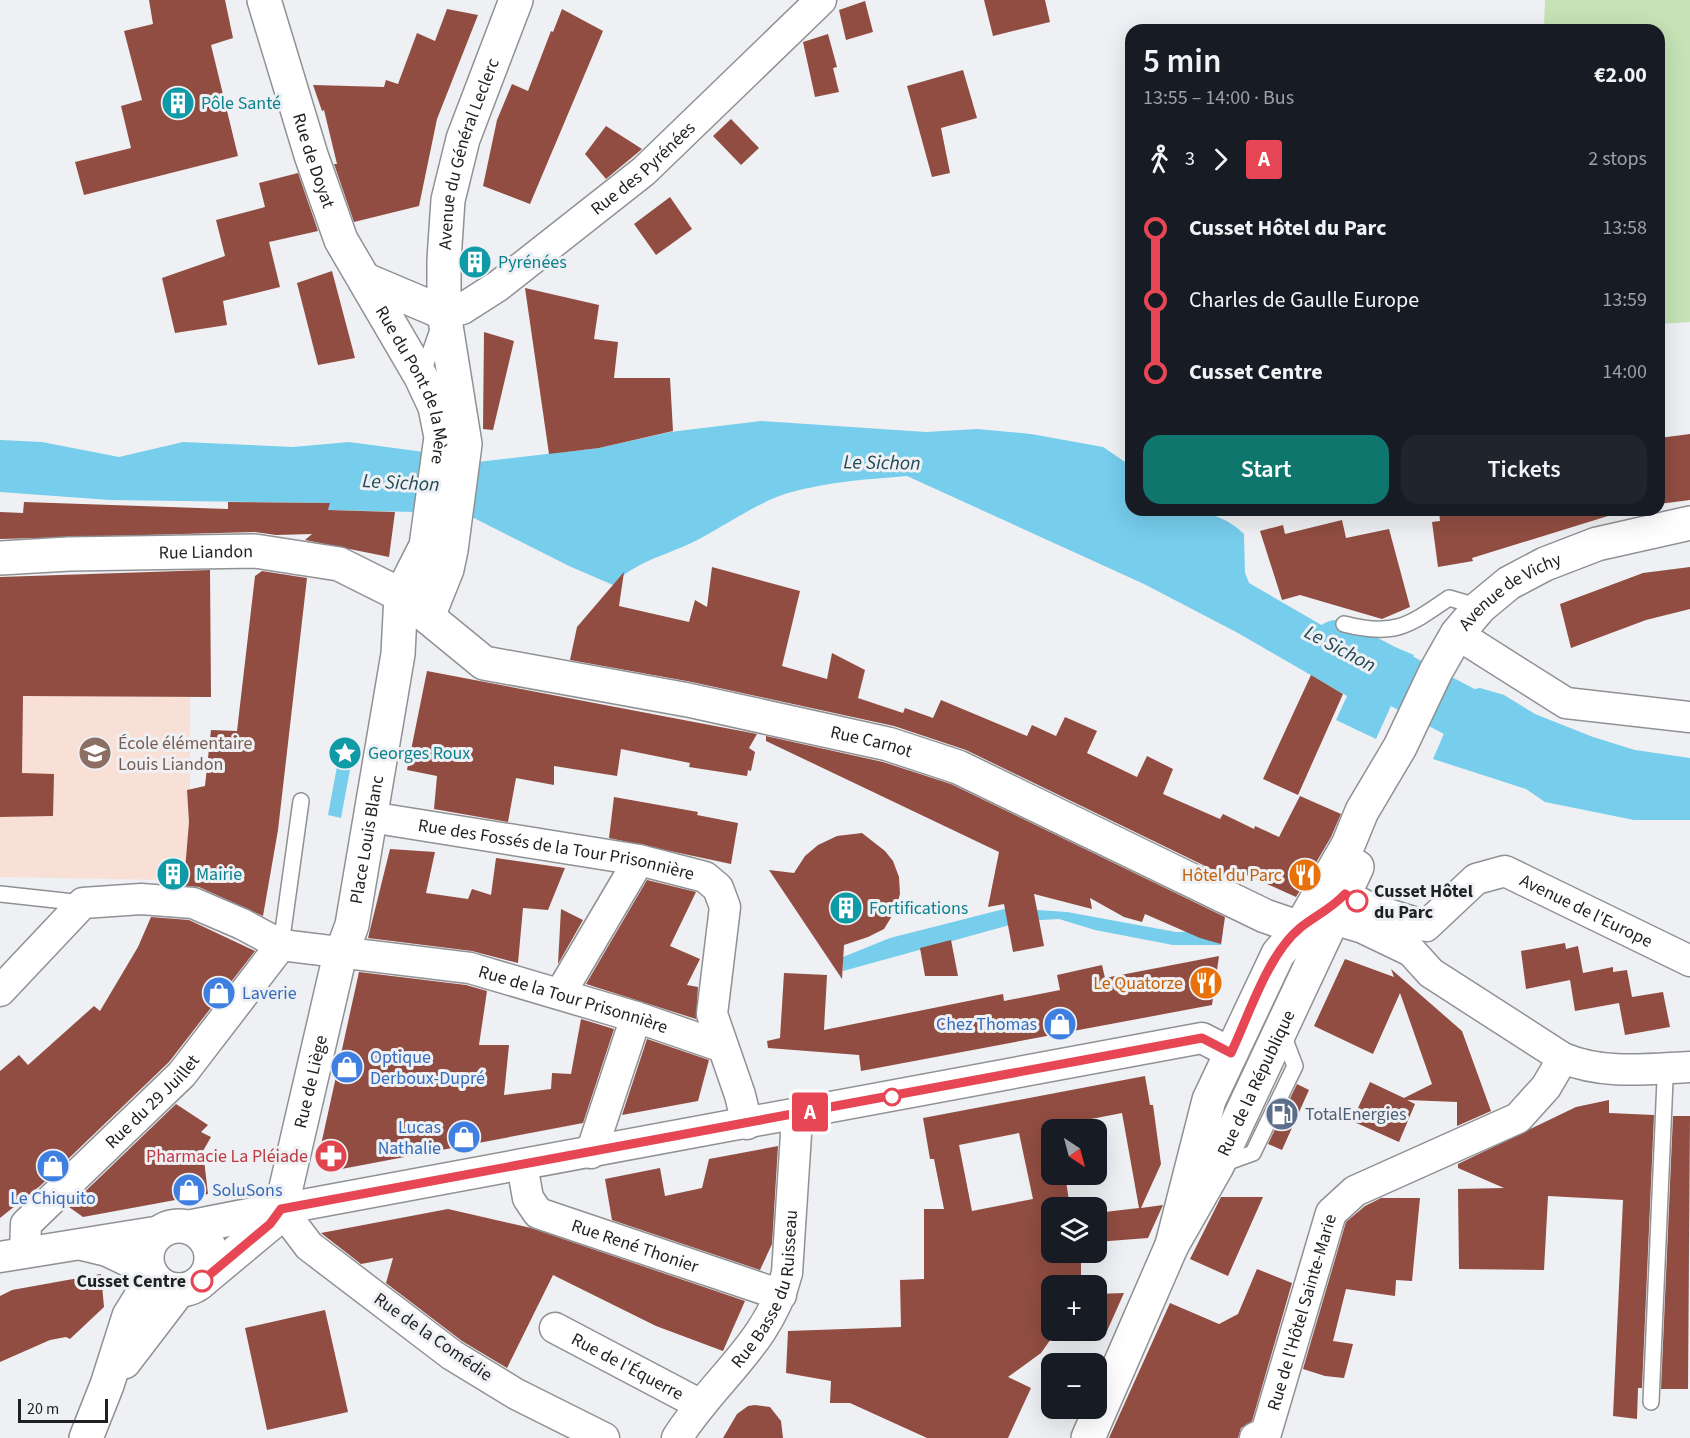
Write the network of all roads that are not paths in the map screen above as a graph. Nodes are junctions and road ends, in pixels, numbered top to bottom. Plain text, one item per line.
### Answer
1 (264, 0) edge
2 (516, 0) edge
3 (821, 0) edge
4 (366, 280) junction
5 (444, 313) junction
6 (421, 377) junction
7 (453, 440) junction
8 (1690, 523) edge
9 (439, 548) junction
10 (0, 558) edge
11 (401, 595) junction
12 (1480, 607) junction
13 (429, 615) junction
14 (1344, 624) dead end
15 (1457, 634) junction
16 (398, 654) junction
17 (1690, 717) edge
18 (1400, 747) junction
19 (301, 801) dead end
20 (370, 817) junction
21 (1348, 845) junction
22 (639, 860) junction
23 (0, 894) edge
24 (83, 903) junction
25 (1336, 907) junction
26 (1300, 928) junction
27 (1419, 939) junction
28 (281, 945) junction
29 (341, 953) junction
30 (1690, 961) edge
31 (0, 992) edge
32 (560, 994) junction
33 (636, 1017) junction
34 (1281, 1032) junction
35 (723, 1047) junction
36 (1231, 1053) junction
37 (1563, 1058) junction
38 (1679, 1067) edge
39 (1265, 1068) junction
40 (794, 1115) junction
41 (747, 1124) junction
42 (591, 1153) junction
43 (522, 1165) junction
44 (1217, 1166) junction
45 (281, 1209) junction
46 (175, 1229) junction
47 (79, 1244) junction
48 (1172, 1245) junction
49 (12, 1255) edge
50 (170, 1281) junction
51 (781, 1295) junction
52 (555, 1328) dead end
53 (1651, 1402) dead end
54 (701, 1405) junction
55 (1261, 1436) edge
56 (86, 1438) edge
57 (604, 1438) edge
58 (677, 1438) edge
59 (1089, 1438) edge

1 - 4 main road, Rue de Doyat
2 - 5 main road, Avenue du Général Leclerc
3 - 5 street, Rue des Pyrénées
4 - 5 main road
4 - 6 main road, Rue du Pont de la Mère
5 - 6 lane
5 - 7 main road, Rue du Pont de la Mère
6 - 7 main road, Rue du Pont de la Mère
7 - 9 main road, Rue du Pont de la Mère
8 - 12 main road, Avenue de Vichy
9 - 11 main road, Rue du Pont de la Mère
9 - 13 main road, Rue du Pont de la Mère
10 - 11 main road, Rue Liandon
11 - 13 main road, Rue Liandon
11 - 16 main road, Place Louis Blanc
12 - 14 lane
12 - 15 main road, Avenue de Vichy
13 - 16 main road, Place Louis Blanc
13 - 26 main road, Rue Carnot
15 - 17 street
15 - 18 main road, Avenue de Vichy
16 - 20 main road, Place Louis Blanc
18 - 21 main road, Avenue de Vichy
18 - 25 main road, Avenue de Vichy
19 - 28 lane
20 - 22 street, Rue des Fossés de la Tour Prisonnière
20 - 29 main road, Place Louis Blanc
21 - 25 street
21 - 26 main road, Avenue de Vichy
22 - 32 street
22 - 35 street, Rue des Fossés de la Tour Prisonnière
23 - 24 lane
24 - 28 street
24 - 31 street
25 - 26 main road
25 - 27 street
25 - 34 main road, Rue de la République
26 - 36 main road, Rue de la République
27 - 30 street, Avenue de l'Europe
27 - 37 street
28 - 29 street, Rue de la Tour Prisonnière
28 - 49 street, Rue du 29 Juillet
29 - 32 street, Rue de la Tour Prisonnière
29 - 45 main road, Rue de Liège
32 - 33 street, Rue de la Tour Prisonnière
33 - 35 street, Rue de la Tour Prisonnière
33 - 42 street
34 - 39 main road, Rue de la République
34 - 44 lane
35 - 41 street
36 - 39 main road
36 - 40 street
36 - 48 main road, Rue de la République
37 - 38 street
37 - 55 street, Rue de l'Hôtel Sainte-Marie
38 - 53 lane
39 - 44 main road, Rue de la République
40 - 41 street
40 - 51 street, Rue Basse du Ruisseau
41 - 42 street
42 - 43 street
43 - 45 street
43 - 51 street, Rue René Thonier
44 - 48 main road, Rue de la République
45 - 46 main road
45 - 50 main road
45 - 57 street, Rue de la Comédie
46 - 47 street
46 - 50 main road
46 - 50 main road
47 - 49 street
47 - 50 street
48 - 59 main road, Rue de la République
50 - 56 main road
51 - 54 street, Rue Basse du Ruisseau
52 - 54 street, Rue de l'Équerre
54 - 58 street, Rue Basse du Ruisseau

